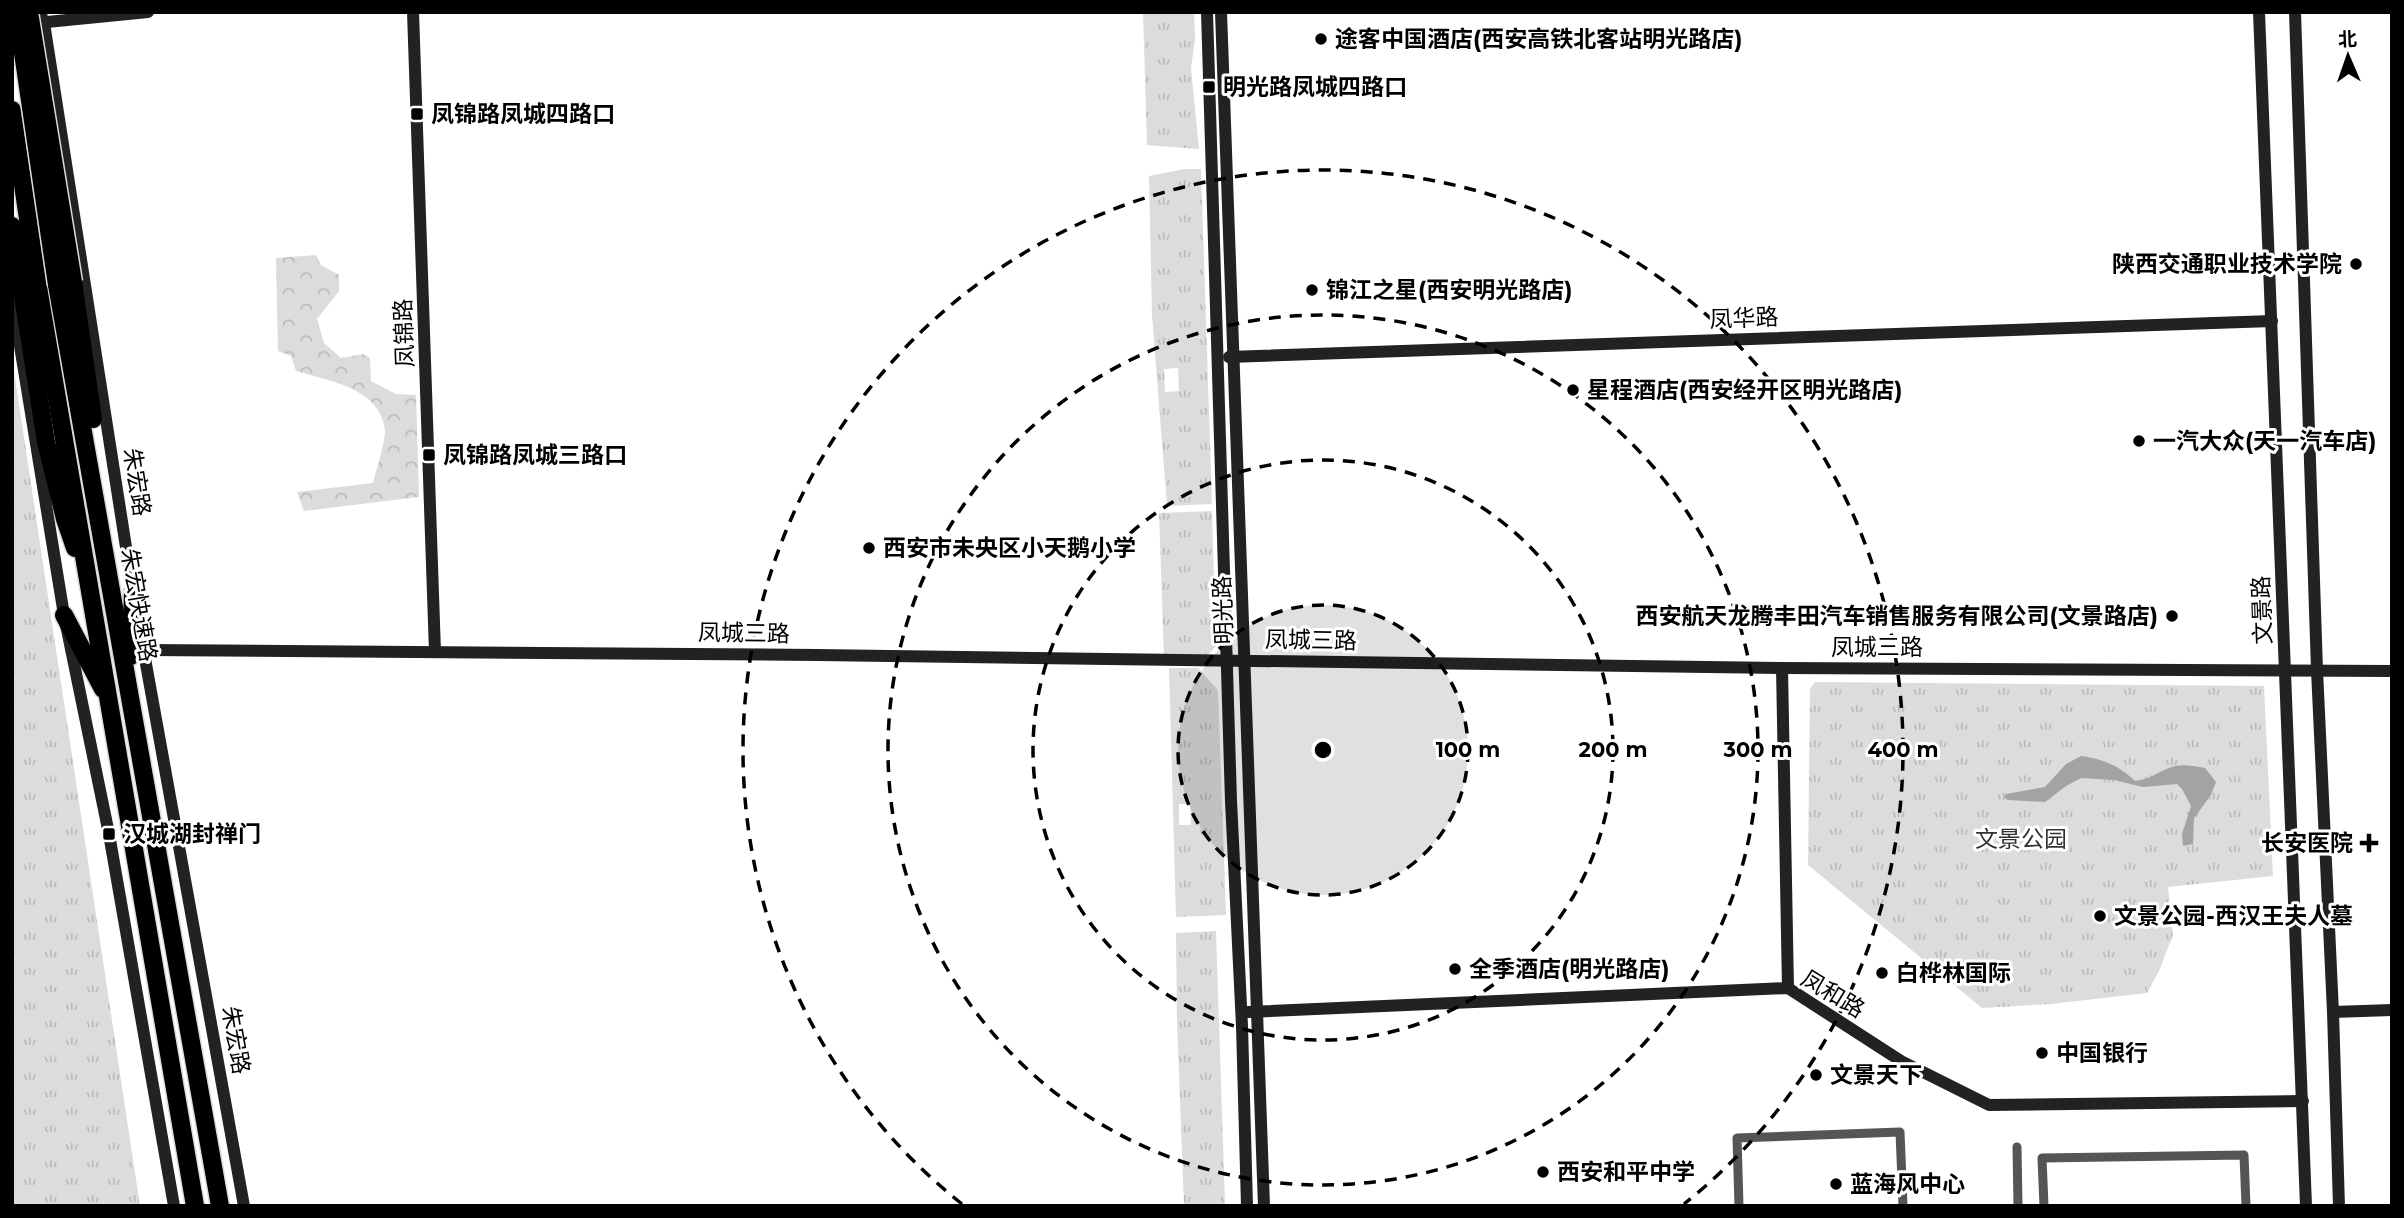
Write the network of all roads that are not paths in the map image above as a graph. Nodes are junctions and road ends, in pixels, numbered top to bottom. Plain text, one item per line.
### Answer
1 (29, 12) edge
2 (148, 12) edge
3 (413, 12) edge
4 (1207, 12) edge
5 (1221, 12) edge
6 (2259, 12) edge
7 (2295, 12) edge
8 (16, 13) edge
9 (42, 17) edge
10 (12, 26) edge
11 (12, 110) edge
12 (12, 226) edge
13 (65, 284) junction
14 (24, 291) edge
15 (2272, 321) junction
16 (1235, 357) junction
17 (1218, 358) junction
18 (133, 592) junction
19 (64, 615) junction
20 (145, 650) junction
21 (435, 652) junction
22 (1226, 660) junction
23 (1246, 660) junction
24 (1782, 668) junction
25 (2286, 669) junction
26 (2317, 670) junction
27 (2392, 671) edge
28 (130, 694) junction
29 (108, 698) junction
30 (1788, 988) junction
31 (2392, 1010) edge
32 (1241, 1012) junction
33 (1256, 1012) junction
34 (2333, 1012) junction
35 (2302, 1101) junction
36 (2017, 1147) dead end
37 (174, 1206) edge
38 (195, 1206) edge
39 (220, 1206) edge
40 (244, 1206) edge
41 (1247, 1206) edge
42 (1264, 1206) edge
43 (1739, 1206) edge
44 (1903, 1206) edge
45 (2018, 1206) edge
46 (2044, 1206) edge
47 (2246, 1206) edge
48 (2305, 1206) edge
49 (2339, 1206) edge

1 - 13 highway, bridge
2 - 9 main road
3 - 21 main road, 凤锦路
4 - 17 main road, 明光路
5 - 16 main road, 明光路
6 - 15 main road, 文景路
7 - 26 main road
8 - 13 highway, 朱宏快速路, bridge
9 - 10 main road
9 - 18 main road, 朱宏路
11 - 14 highway, 朱宏快速路
12 - 14 highway
13 - 28 highway, 朱宏快速路
14 - 19 main road
14 - 29 highway, 朱宏快速路
15 - 16 main road, 凤华路
15 - 25 main road, 文景路
16 - 17 main road, 凤华路
16 - 23 main road, 明光路
17 - 22 main road, 明光路
18 - 20 main road, 朱宏路
18 - 28 highway
19 - 29 highway
19 - 37 main road
20 - 21 main road, 凤城三路
20 - 40 main road, 朱宏路
21 - 22 main road, 凤城三路
22 - 23 main road, 凤城三路
22 - 32 main road, 明光路
23 - 24 main road, 凤城三路
23 - 33 main road, 明光路
24 - 25 main road, 凤城三路
24 - 30 main road
25 - 26 main road, 凤城三路
25 - 35 main road, 文景路
26 - 27 main road, 凤城三路
26 - 34 main road
28 - 39 highway, 朱宏快速路
29 - 38 highway, 朱宏快速路
30 - 33 main road, 凤和路
30 - 35 main road, 凤和路
31 - 34 main road
32 - 33 main road, 凤和路
32 - 41 main road, 明光路
33 - 42 main road, 明光路
34 - 49 main road
35 - 48 main road, 文景路
36 - 45 street
43 - 44 street
46 - 47 street

